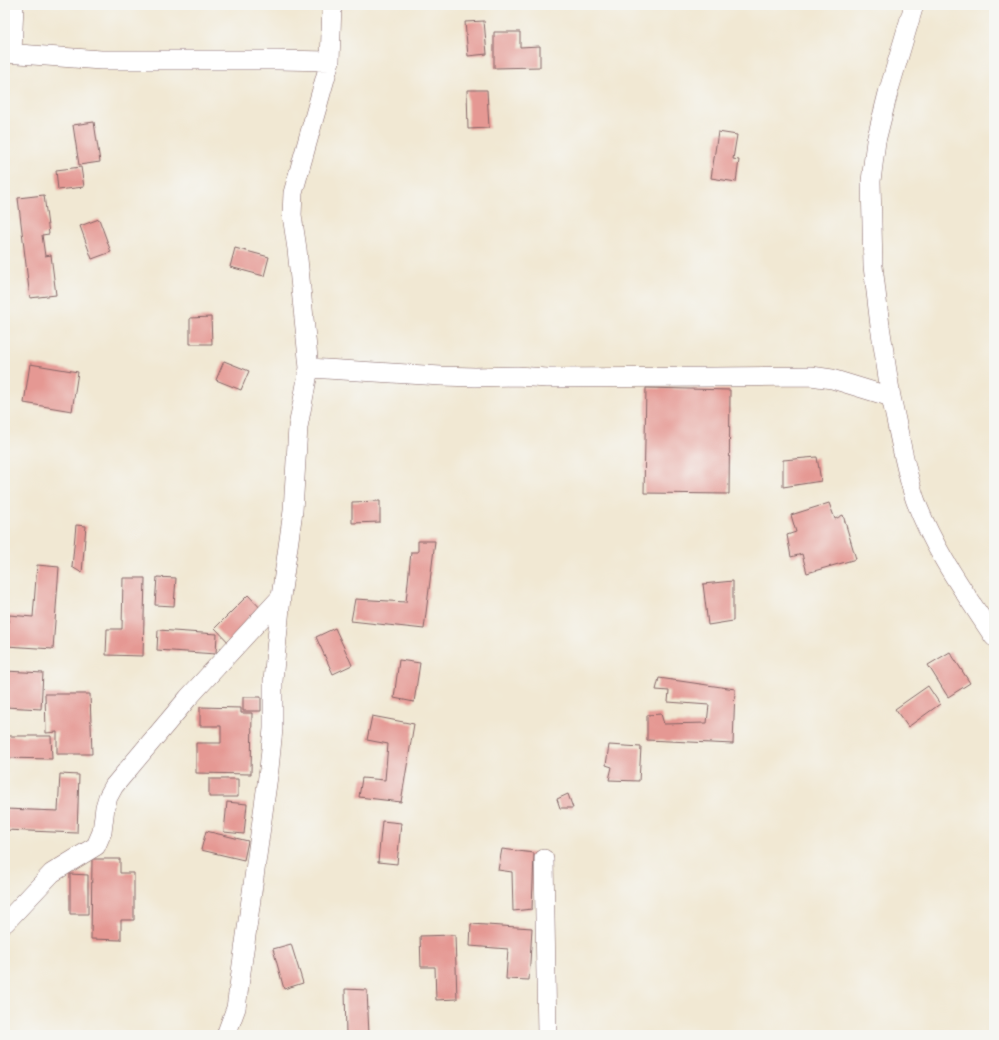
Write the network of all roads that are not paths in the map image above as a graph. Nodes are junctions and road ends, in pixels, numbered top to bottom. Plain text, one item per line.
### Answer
1 (14, 5) edge
2 (332, 5) edge
3 (914, 5) edge
4 (8, 53) edge
5 (330, 61) junction
6 (309, 368) junction
7 (892, 397) junction
8 (281, 597) junction
9 (994, 637) edge
10 (544, 859) dead end
11 (5, 923) edge
12 (226, 1035) edge
13 (547, 1035) edge

1 - 4 street
2 - 5 street
3 - 7 street
4 - 5 street
5 - 6 street
6 - 7 street
6 - 8 street
7 - 9 street
8 - 11 street
8 - 12 street
10 - 13 street

